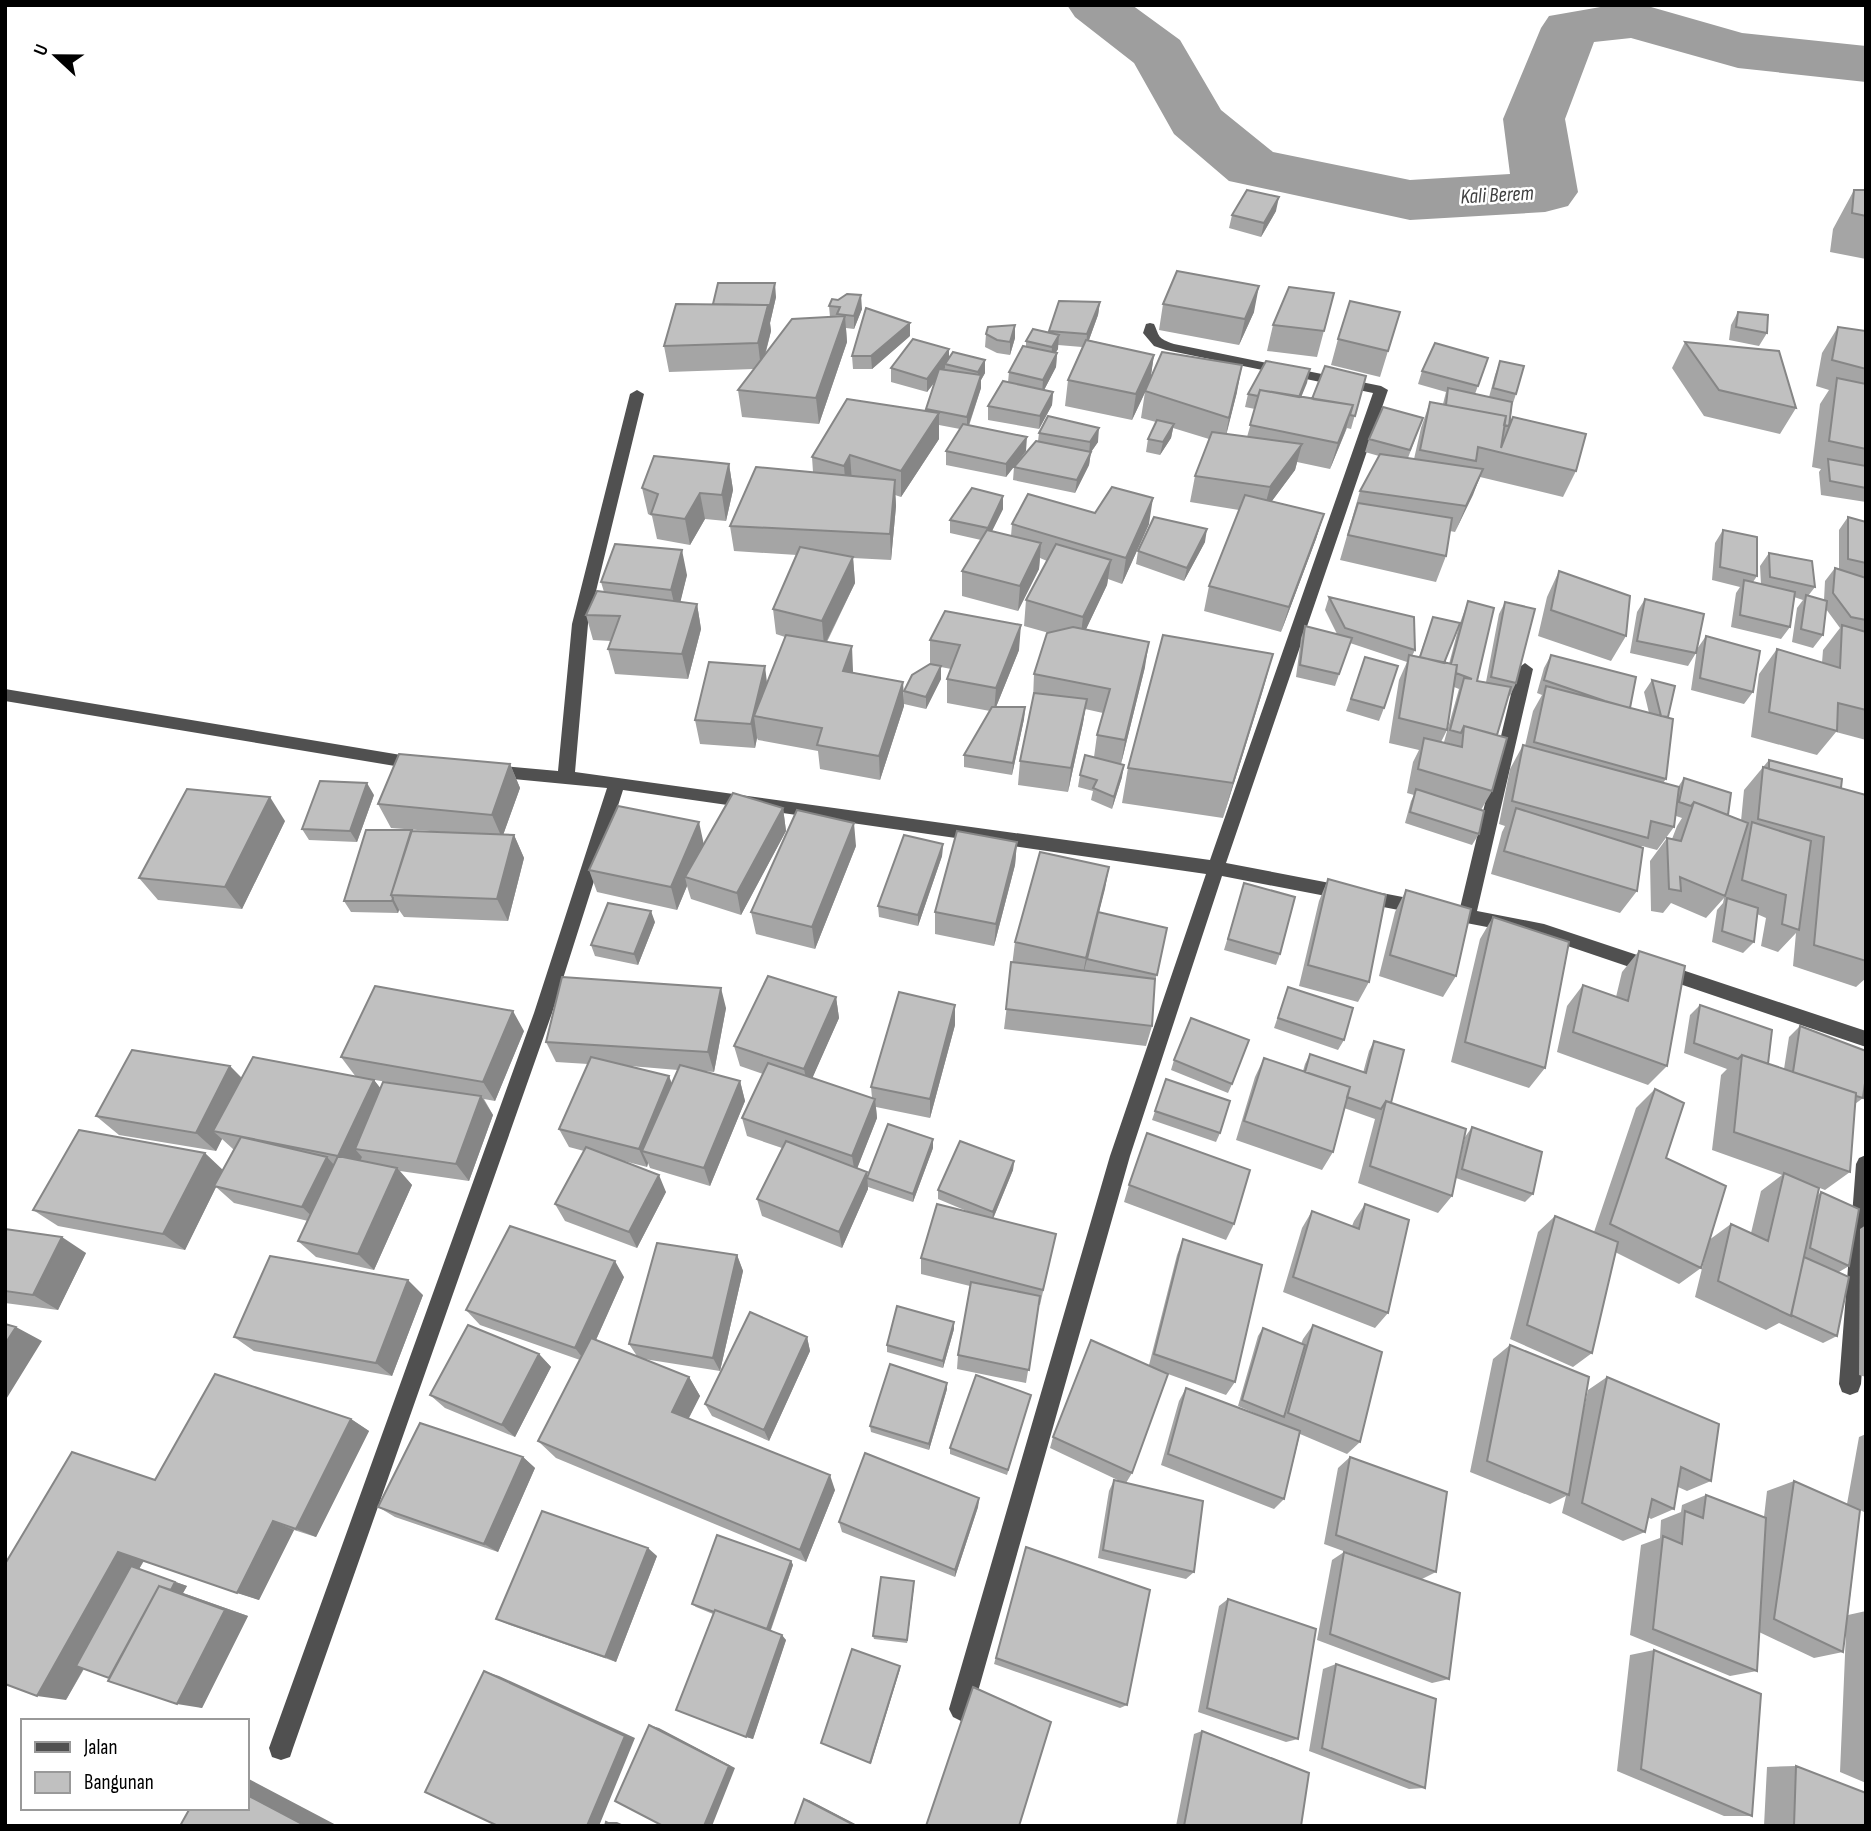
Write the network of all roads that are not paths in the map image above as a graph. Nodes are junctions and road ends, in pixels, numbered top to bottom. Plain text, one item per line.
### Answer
1 (1150, 327) dead end
2 (638, 394) dead end
3 (1525, 669) edge
4 (5, 695) edge
5 (437, 767) edge
6 (476, 770) edge
7 (566, 777) junction
8 (617, 783) junction
9 (1216, 868) junction
10 (1467, 916) junction
11 (1866, 1039) edge
12 (1866, 1164) edge
13 (1850, 1384) dead end
14 (961, 1709) dead end
15 (281, 1748) dead end

1 - 9 street
2 - 7 street
3 - 10 street
4 - 5 street
6 - 7 street
7 - 8 street
8 - 9 street
8 - 15 street
9 - 10 street
9 - 14 street
10 - 11 street
12 - 13 street

